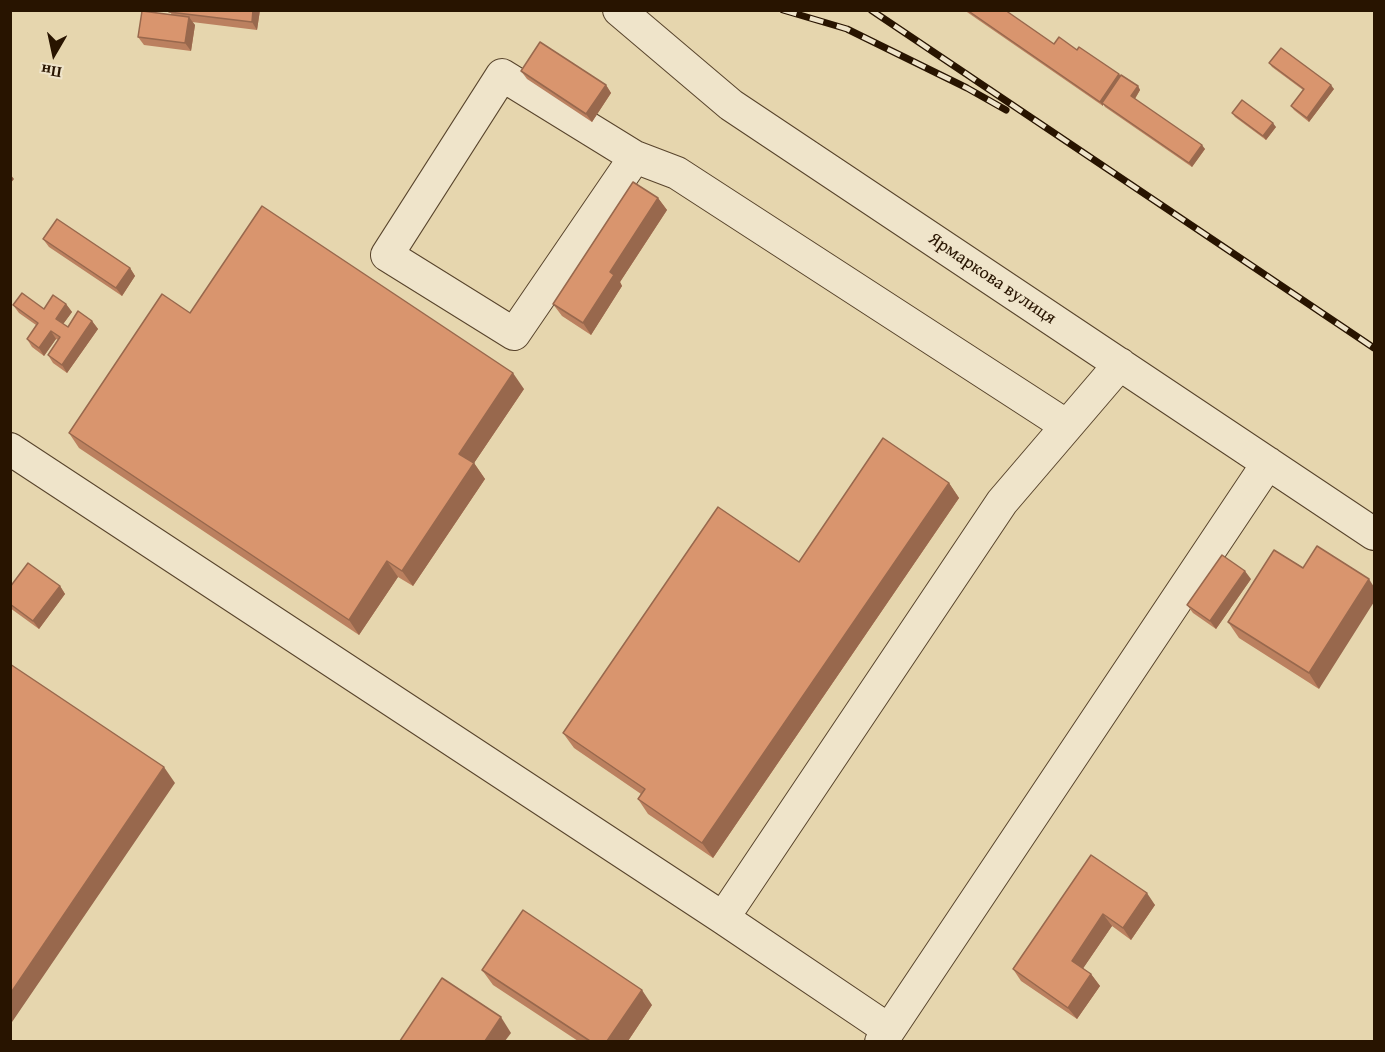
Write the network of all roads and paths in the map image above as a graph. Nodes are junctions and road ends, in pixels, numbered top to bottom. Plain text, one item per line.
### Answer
1 (619, 10) edge
2 (634, 157) junction
3 (1120, 364) junction
4 (1067, 426) junction
5 (10, 449) edge
6 (1268, 463) junction
7 (1374, 534) edge
8 (723, 918) junction
9 (886, 1036) edge

1 - 3 street, Ярмаркова вулиця
2 - 2 street
2 - 4 street
3 - 4 street
3 - 6 street, Ярмаркова вулиця
4 - 8 street
5 - 8 street
6 - 7 street, Ярмаркова вулиця
6 - 9 street
8 - 9 street

